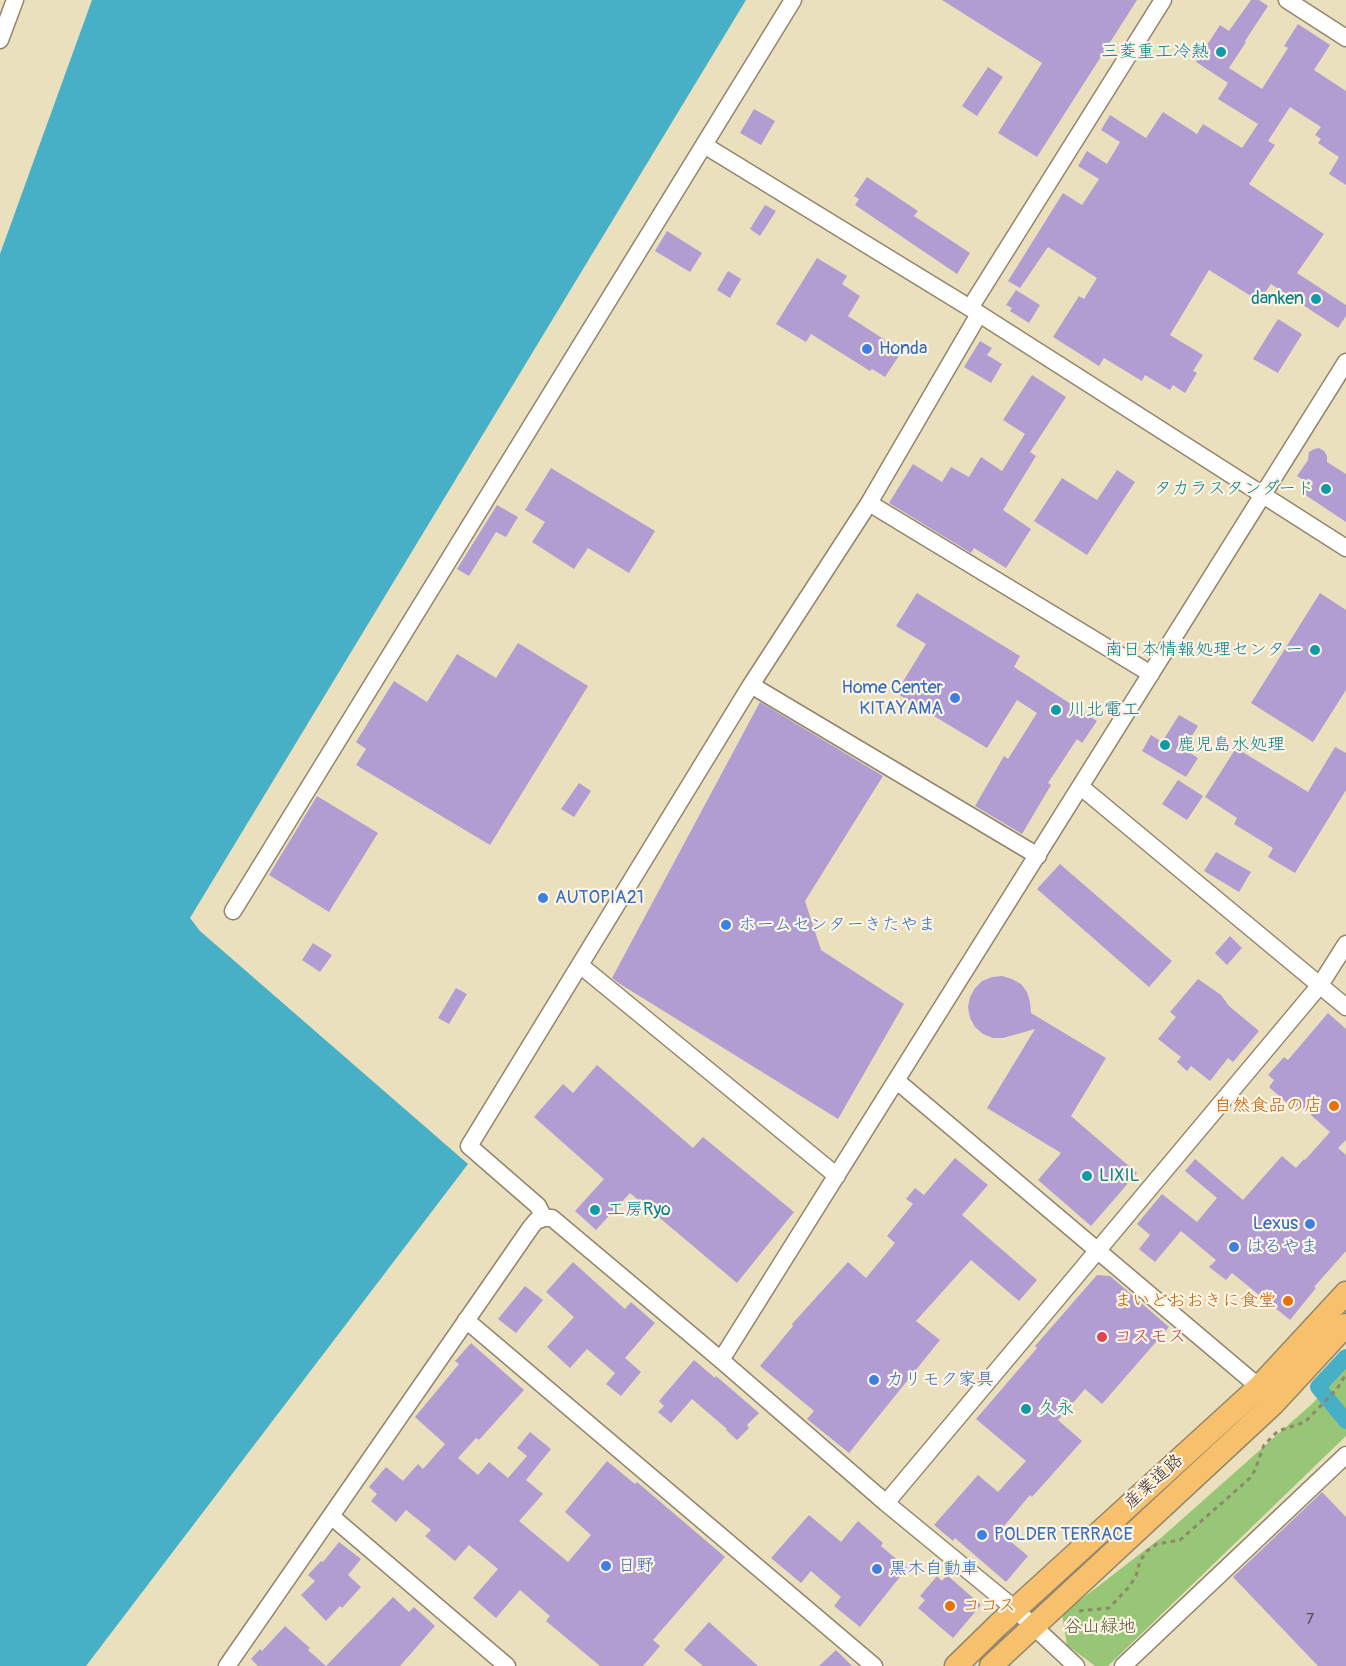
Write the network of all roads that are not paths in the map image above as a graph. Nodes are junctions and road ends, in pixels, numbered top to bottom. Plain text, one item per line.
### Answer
1 (15, 0) edge
2 (793, 0) edge
3 (1163, 0) edge
4 (1287, 0) edge
5 (1346, 38) edge
6 (0, 40) edge
7 (704, 146) junction
8 (974, 311) junction
9 (1346, 362) edge
10 (1263, 496) junction
11 (869, 503) junction
12 (1346, 548) edge
13 (1151, 674) junction
14 (751, 686) junction
15 (1081, 787) junction
16 (1038, 856) junction
17 (233, 911) dead end
18 (1346, 944) edge
19 (580, 965) junction
20 (1320, 985) junction
21 (1346, 1007) edge
22 (897, 1081) junction
23 (837, 1176) junction
24 (544, 1218) junction
25 (1097, 1250) junction
26 (1346, 1293) edge
27 (466, 1320) junction
28 (1346, 1325) edge
29 (721, 1360) junction
30 (1259, 1387) junction
31 (1346, 1455) edge
32 (886, 1503) junction
33 (331, 1516) junction
34 (1015, 1609) junction
35 (1033, 1626) junction
36 (227, 1666) edge
37 (507, 1666) edge
38 (874, 1666) edge
39 (956, 1666) edge
40 (991, 1666) edge
41 (1076, 1666) edge
42 (1122, 1666) edge

1 - 6 street
2 - 7 street
3 - 8 street
4 - 5 street
7 - 8 street
7 - 17 street
8 - 10 street
8 - 11 street
9 - 10 street
10 - 12 street
10 - 13 street
11 - 13 street
11 - 14 street
13 - 15 street
14 - 16 street
14 - 19 street
15 - 16 street
15 - 20 street
16 - 22 street
18 - 20 street
19 - 23 street
19 - 24 street
20 - 21 street
20 - 25 street
22 - 23 street
22 - 25 street
23 - 29 street
24 - 27 street
24 - 29 street
25 - 30 street
25 - 32 street
26 - 30 main road, 産業道路
27 - 33 street
27 - 38 street
28 - 35 main road, 産業道路
29 - 32 street
30 - 34 main road, 産業道路
31 - 42 street
32 - 34 street
33 - 36 street
33 - 37 street
34 - 35 street
34 - 39 main road, 産業道路
35 - 40 main road, 産業道路
35 - 41 street

